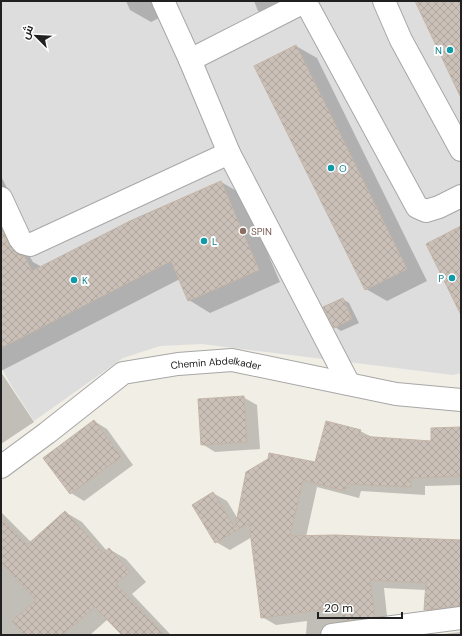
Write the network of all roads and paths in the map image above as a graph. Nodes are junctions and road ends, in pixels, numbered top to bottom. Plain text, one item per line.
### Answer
1 (164, 1) edge
2 (305, 1) edge
3 (384, 1) edge
4 (190, 60) junction
5 (461, 150) edge
6 (229, 153) junction
7 (461, 196) edge
8 (1, 198) edge
9 (349, 384) junction
10 (461, 400) edge
11 (1, 467) edge
12 (461, 618) edge
13 (332, 635) edge

1 - 4 street
2 - 4 street
2 - 7 street
3 - 5 street
4 - 6 street
6 - 8 street
6 - 9 street
9 - 10 street, Chemin Abdelkader
9 - 11 street, Chemin Abdelkader
12 - 13 street

